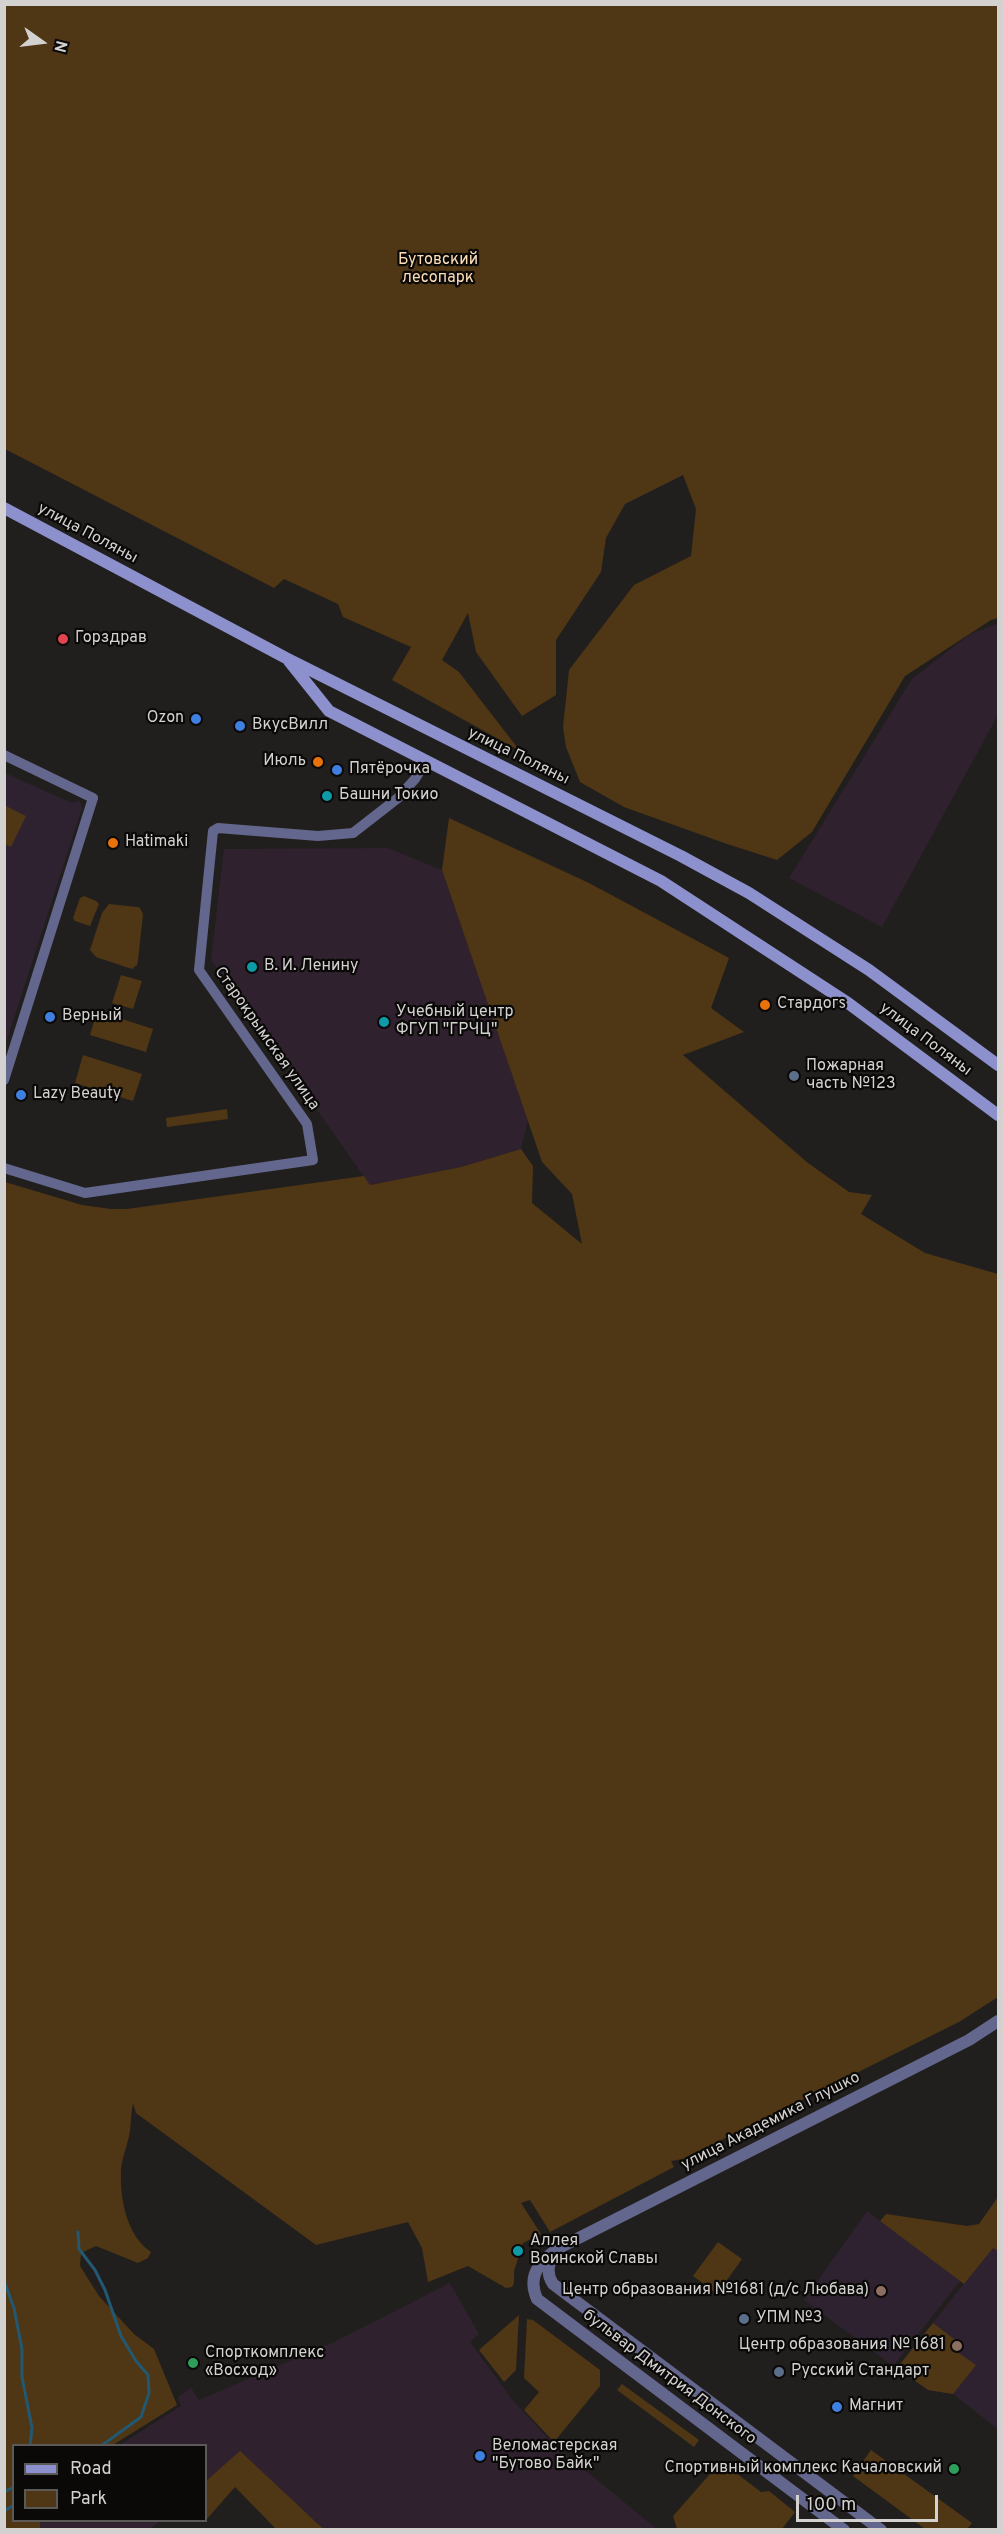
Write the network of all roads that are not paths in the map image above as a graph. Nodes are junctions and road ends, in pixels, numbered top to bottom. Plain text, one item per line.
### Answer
1 (4, 508) edge
2 (286, 658) junction
3 (4, 755) edge
4 (426, 761) junction
5 (999, 1065) edge
6 (4, 1080) edge
7 (999, 1115) edge
8 (4, 1168) edge
9 (999, 2021) edge
10 (557, 2249) junction
11 (534, 2292) junction
12 (569, 2298) junction
13 (844, 2529) edge
14 (881, 2529) edge

1 - 2 main road, улица Поляны
2 - 4 main road, улица Поляны
2 - 5 main road, улица Поляны
3 - 6 street
4 - 7 main road, улица Поляны
4 - 8 street, Старокрымская улица
9 - 10 street, улица Академика Глушко
10 - 11 street
10 - 12 street, бульвар Дмитрия Донского
11 - 12 street
11 - 13 street, бульвар Дмитрия Донского
12 - 14 street, бульвар Дмитрия Донского

